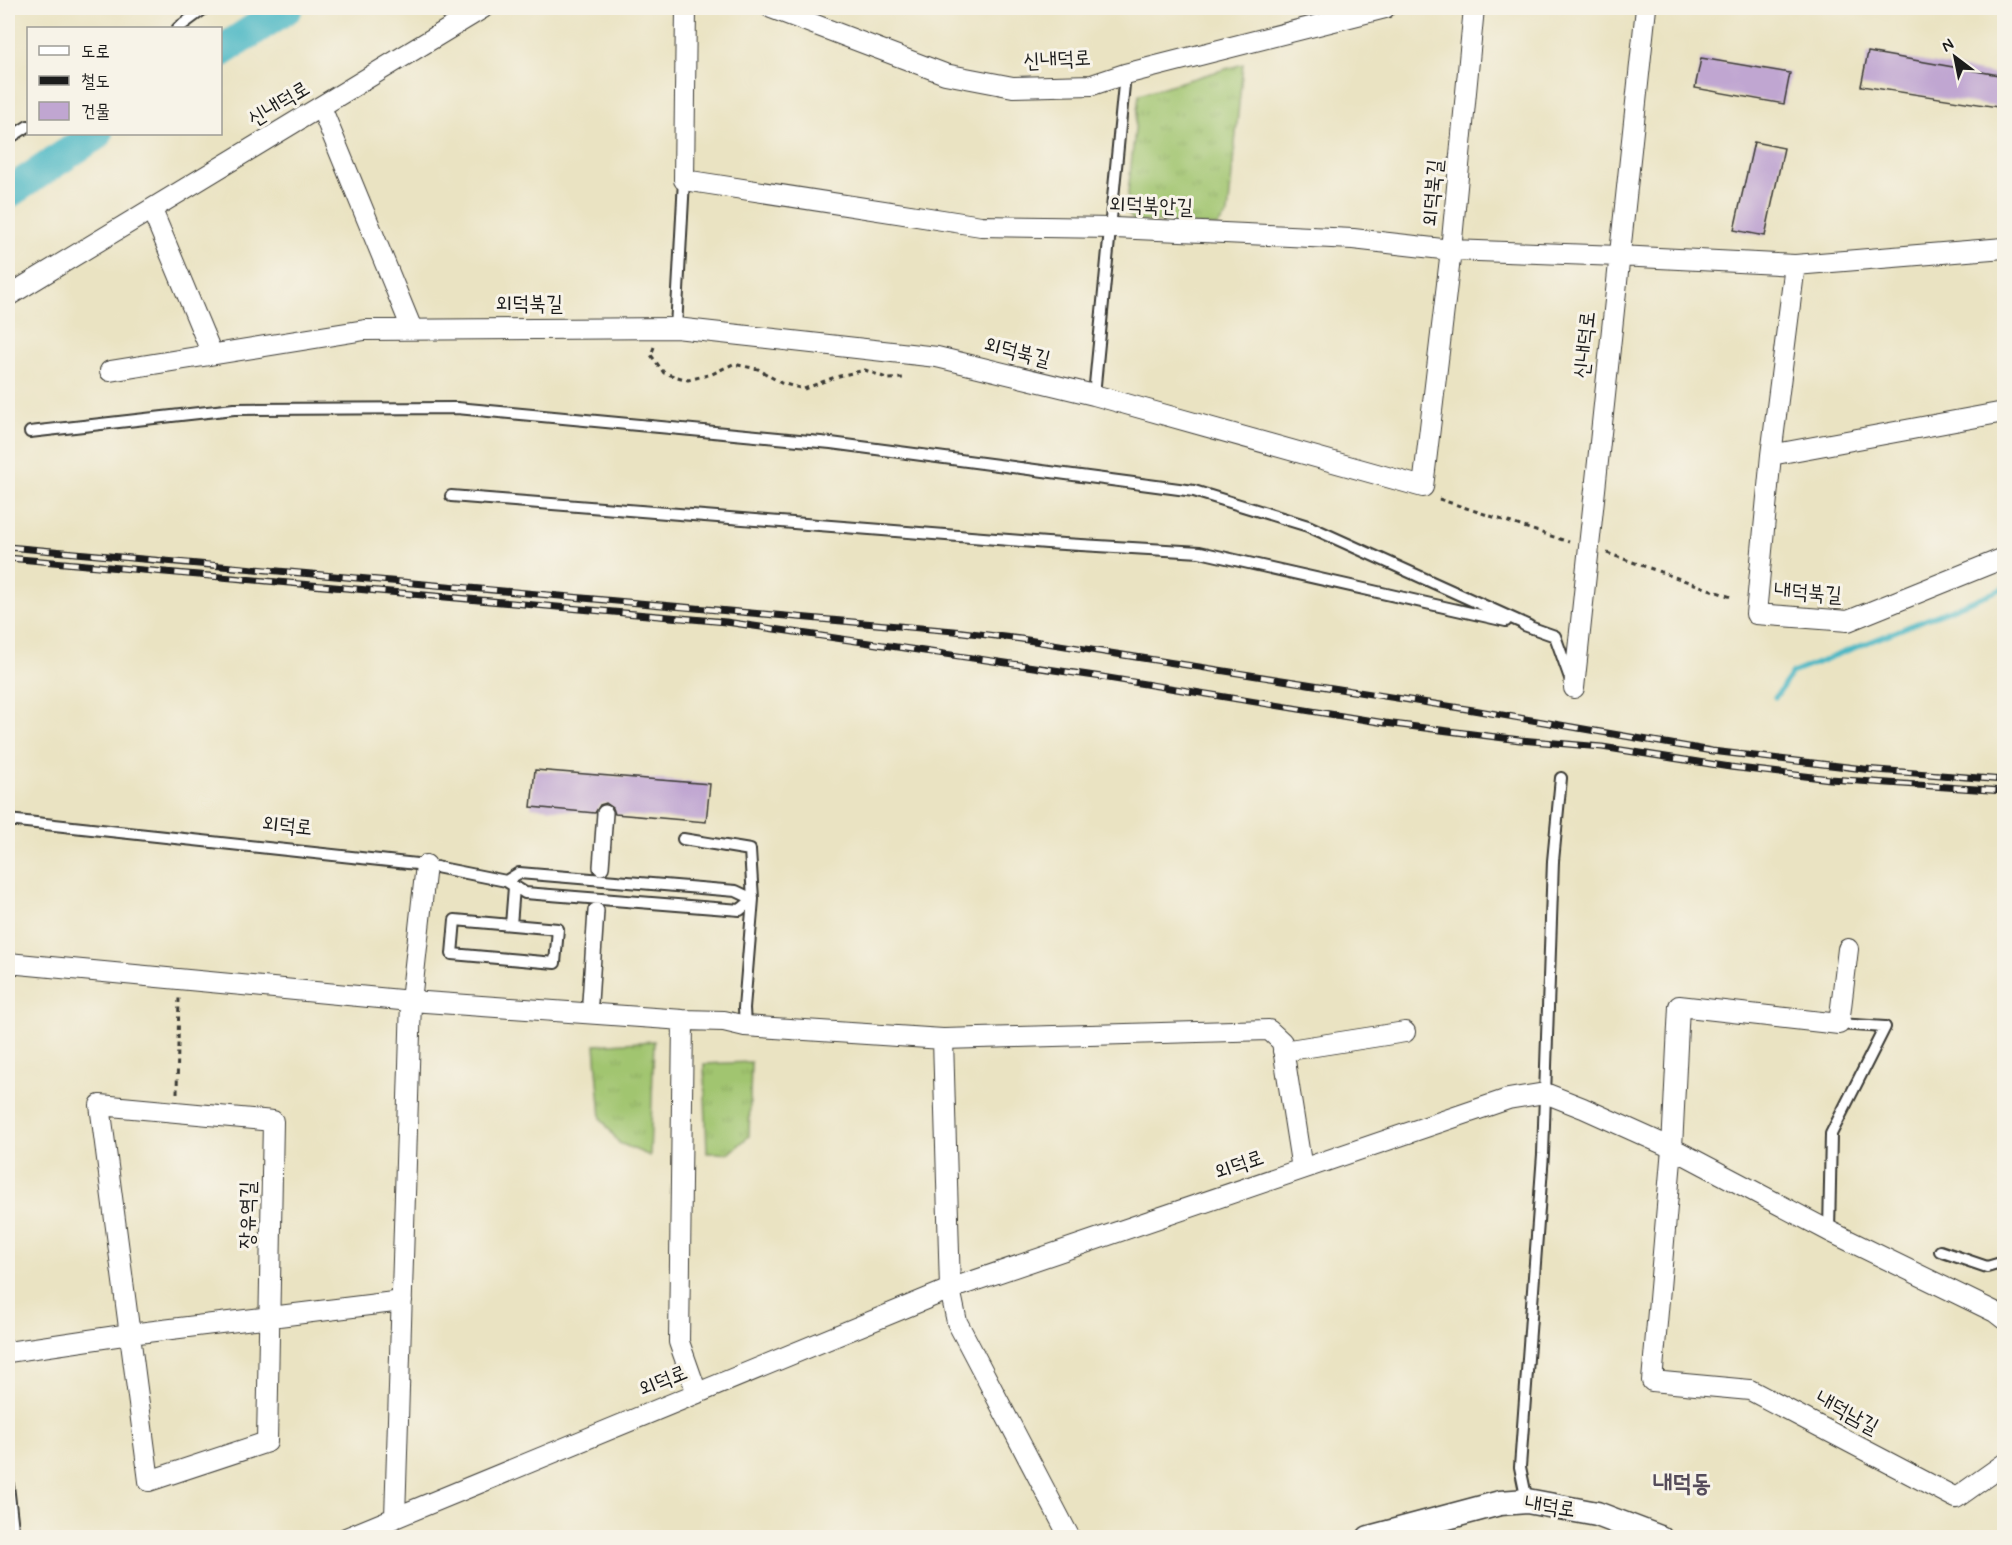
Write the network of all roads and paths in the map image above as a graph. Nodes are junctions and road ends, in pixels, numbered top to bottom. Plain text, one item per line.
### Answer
1 (205, 8) edge
2 (483, 8) edge
3 (686, 8) edge
4 (771, 8) edge
5 (1385, 8) edge
6 (1474, 8) edge
7 (1646, 8) edge
8 (179, 27) edge
9 (1125, 74) junction
10 (321, 107) junction
11 (27, 127) edge
12 (8, 139) edge
13 (684, 180) junction
14 (152, 210) junction
15 (1110, 228) junction
16 (2004, 248) edge
17 (1451, 250) junction
18 (1619, 256) junction
19 (1795, 265) junction
20 (8, 296) edge
21 (676, 328) junction
22 (412, 329) junction
23 (655, 342) dead end
24 (212, 354) junction
25 (110, 371) dead end
26 (903, 378) dead end
27 (1094, 395) junction
28 (2004, 412) edge
29 (30, 432) dead end
30 (1771, 455) junction
31 (451, 496) dead end
32 (1439, 499) dead end
33 (1569, 542) dead end
34 (1602, 551) dead end
35 (2004, 558) edge
36 (1734, 598) dead end
37 (1529, 626) junction
38 (1574, 688) joint
39 (1561, 778) dead end
40 (605, 813) dead end
41 (8, 820) edge
42 (683, 839) dead end
43 (426, 866) junction
44 (600, 867) dead end
45 (510, 884) junction
46 (753, 899) junction
47 (596, 910) dead end
48 (511, 925) junction
49 (1848, 949) dead end
50 (8, 963) edge
51 (180, 993) dead end
52 (411, 1001) junction
53 (590, 1002) dead end
54 (683, 1020) junction
55 (1839, 1024) junction
56 (745, 1026) junction
57 (1405, 1032) dead end
58 (943, 1039) junction
59 (1283, 1051) junction
60 (177, 1093) dead end
61 (1545, 1093) junction
62 (1672, 1148) junction
63 (1302, 1169) junction
64 (1828, 1231) junction
65 (1940, 1251) dead end
66 (2004, 1262) edge
67 (950, 1289) junction
68 (402, 1301) junction
69 (270, 1318) junction
70 (2004, 1319) edge
71 (130, 1334) junction
72 (8, 1352) edge
73 (697, 1393) junction
74 (2004, 1464) edge
75 (8, 1485) edge
76 (1527, 1501) junction
77 (395, 1517) junction
78 (14, 1538) edge
79 (346, 1538) edge
80 (1070, 1538) edge
81 (1369, 1538) edge
82 (1660, 1538) edge

1 - 8 lane
2 - 10 street, 신내덕로
3 - 13 street
4 - 9 street, 신내덕로
5 - 9 street, 신내덕로
6 - 17 street, 외덕북길
7 - 18 street, 신내덕로
9 - 15 lane
10 - 14 street, 신내덕로
10 - 22 street
11 - 12 lane
13 - 15 street, 외덕북안길
13 - 21 lane
14 - 20 street, 신내덕로
14 - 24 street
15 - 17 street, 외덕북안길
15 - 27 lane
16 - 19 street
17 - 18 street, 외덕북안길
17 - 27 street, 외덕북길
18 - 19 street
18 - 38 street, 신내덕로
19 - 30 street, 내덕북길
21 - 22 street, 외덕북길
21 - 27 street, 외덕북길
22 - 24 street, 외덕북길
23 - 26 path
24 - 25 street, 외덕북길
28 - 30 street
29 - 37 lane
30 - 35 street, 내덕북길
31 - 37 lane
32 - 33 path
34 - 36 path
37 - 38 lane
39 - 61 lane
40 - 44 street
41 - 43 lane, 외덕로
42 - 46 lane
43 - 45 lane, 외덕로
43 - 52 street
45 - 46 lane, 외덕로
45 - 46 lane
45 - 48 lane
46 - 56 lane
47 - 53 street
48 - 48 lane
49 - 55 street
50 - 52 street
51 - 60 path
52 - 54 street
52 - 68 street
54 - 56 street
54 - 73 street
55 - 62 street
55 - 64 lane
56 - 58 street
57 - 59 street
58 - 59 street
58 - 67 street
59 - 63 street
61 - 62 street
61 - 63 street, 외덕로
61 - 76 lane
62 - 64 street
62 - 74 street, 내덕남길
63 - 67 street, 외덕로
64 - 70 street
65 - 66 lane
67 - 73 street, 외덕로
67 - 80 street
68 - 69 street
68 - 77 street
69 - 71 street
69 - 71 street, 장유역길
69 - 71 street, 장유역길
71 - 72 street
73 - 77 street, 외덕로
75 - 78 lane
76 - 81 street, 내덕로
76 - 82 street, 내덕로
77 - 79 street, 외덕로

